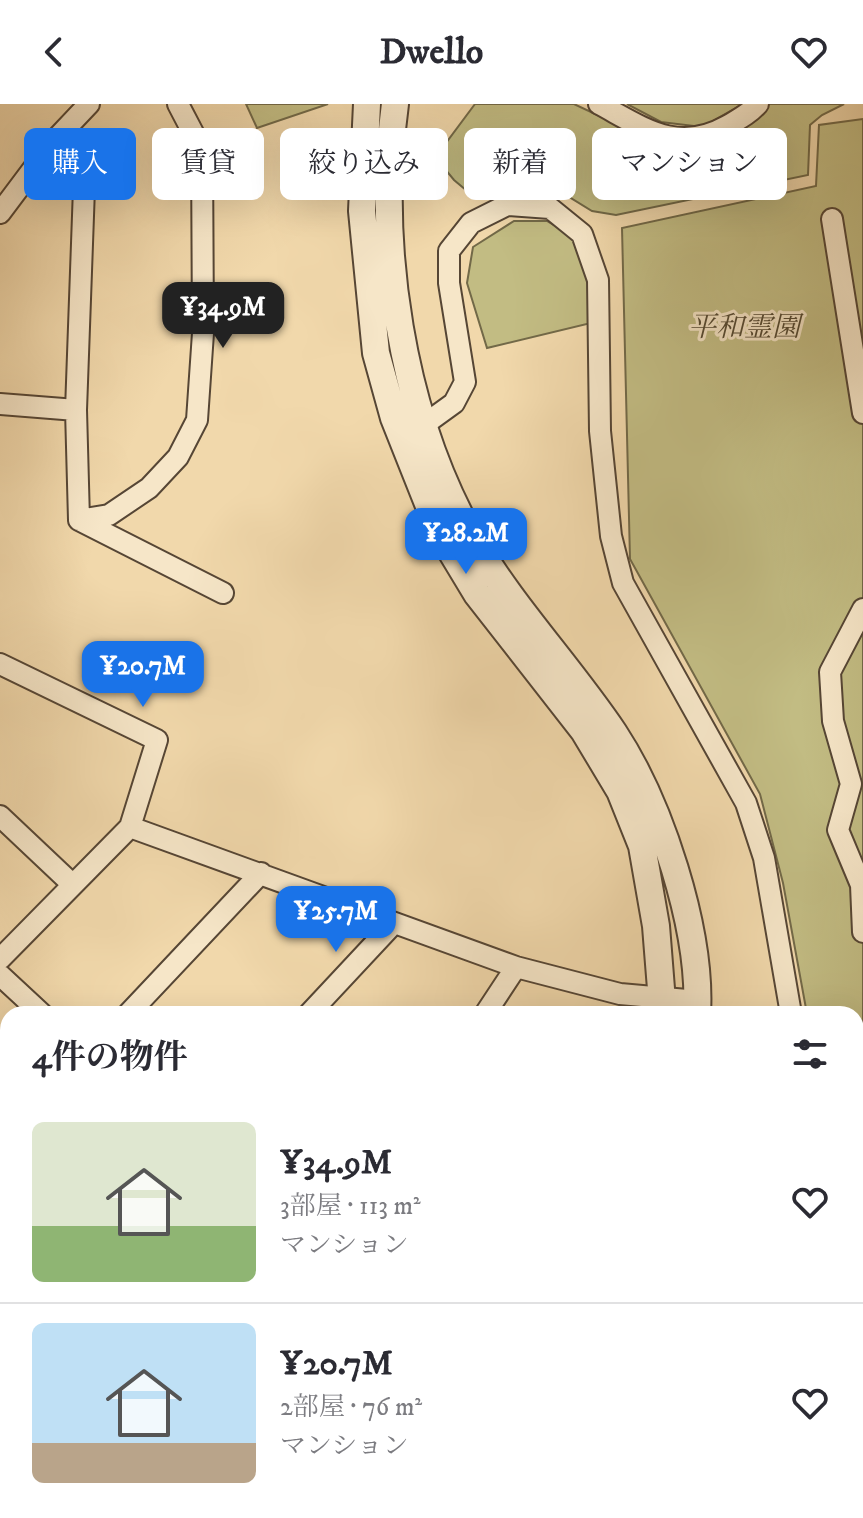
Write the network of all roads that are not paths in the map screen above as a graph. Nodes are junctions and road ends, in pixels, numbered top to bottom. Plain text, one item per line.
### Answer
1 (89, 104) edge
2 (178, 104) edge
3 (367, 104) edge
4 (395, 104) edge
5 (599, 104) edge
6 (758, 104) edge
7 (66, 128) edge
8 (24, 181) edge
9 (84, 200) edge
10 (0, 213) edge
11 (832, 219) dead end
12 (0, 404) edge
13 (76, 410) junction
14 (863, 413) edge
15 (425, 424) junction
16 (79, 520) junction
17 (223, 593) dead end
18 (863, 609) edge
19 (0, 664) edge
20 (0, 816) edge
21 (130, 827) junction
22 (261, 873) junction
23 (72, 884) junction
24 (394, 923) junction
25 (863, 932) edge
26 (0, 959) edge
27 (516, 967) junction
28 (0, 975) edge
29 (33, 1006) edge
30 (136, 1006) edge
31 (316, 1006) edge
32 (490, 1006) edge
33 (663, 1006) edge
34 (698, 1006) edge
35 (790, 1006) edge

1 - 7 street
2 - 16 street
3 - 33 street
4 - 15 street
5 - 6 street
8 - 10 street
9 - 13 street
11 - 14 street
12 - 13 street
13 - 16 street
15 - 34 street
15 - 35 street
16 - 17 street
18 - 25 street
19 - 21 street
20 - 23 street
21 - 22 street
21 - 23 street
22 - 24 street
22 - 30 street
23 - 26 street
24 - 27 street
24 - 31 street
27 - 32 street
27 - 33 street
28 - 29 street

